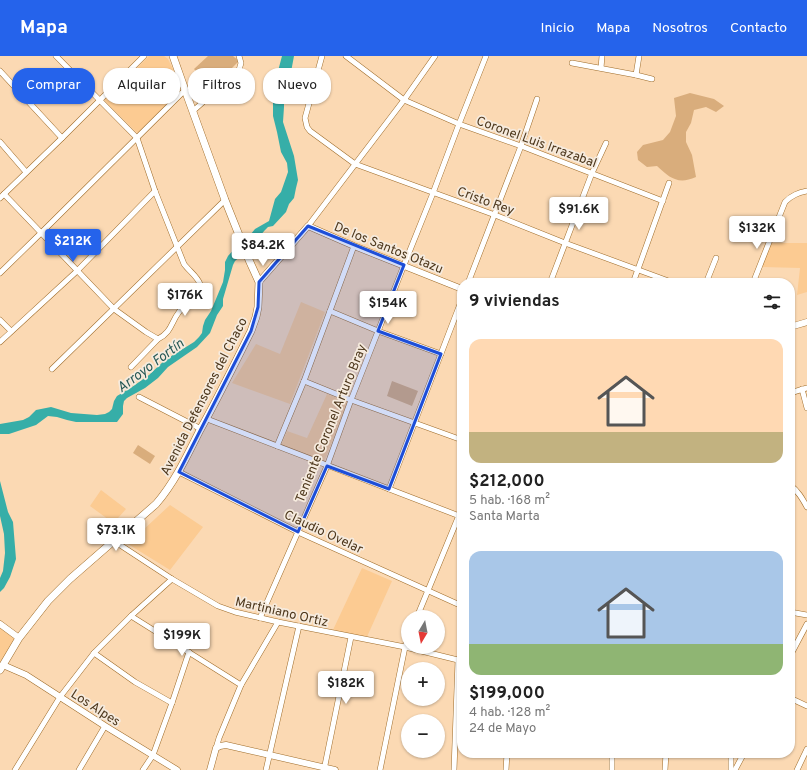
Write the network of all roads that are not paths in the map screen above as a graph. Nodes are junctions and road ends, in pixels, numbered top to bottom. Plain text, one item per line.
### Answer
1 (56, 56) edge
2 (144, 56) edge
3 (168, 56) edge
4 (173, 56) edge
5 (239, 56) edge
6 (322, 56) edge
7 (346, 56) edge
8 (435, 56) edge
9 (486, 56) edge
10 (602, 56) edge
11 (639, 56) edge
12 (572, 63) dead end
13 (177, 67) junction
14 (601, 68) junction
15 (0, 71) edge
16 (636, 75) junction
17 (652, 79) dead end
18 (185, 90) junction
19 (100, 99) junction
20 (538, 99) dead end
21 (404, 100) junction
22 (193, 111) junction
23 (459, 124) junction
24 (62, 138) junction
25 (137, 138) junction
26 (0, 142) edge
27 (606, 143) dead end
28 (521, 146) junction
29 (355, 164) junction
30 (26, 172) junction
31 (592, 173) junction
32 (669, 183) dead end
33 (155, 191) junction
34 (807, 191) edge
35 (434, 193) junction
36 (2, 196) edge
37 (225, 200) junction
38 (663, 201) junction
39 (495, 215) junction
40 (308, 226) junction
41 (41, 233) junction
42 (565, 243) junction
43 (354, 246) junction
44 (177, 247) junction
45 (716, 258) dead end
46 (404, 266) junction
47 (638, 270) junction
48 (77, 271) junction
49 (0, 273) edge
50 (470, 278) edge
51 (552, 278) edge
52 (635, 278) edge
53 (660, 278) edge
54 (708, 278) edge
55 (755, 278) edge
56 (259, 282) junction
57 (457, 287) edge
58 (114, 309) junction
59 (330, 311) junction
60 (457, 313) edge
61 (0, 320) edge
62 (807, 322) edge
63 (795, 326) edge
64 (11, 331) junction
65 (378, 331) junction
66 (158, 339) junction
67 (0, 342) edge
68 (442, 354) junction
69 (131, 367) dead end
70 (52, 369) dead end
71 (304, 381) junction
72 (804, 388) edge
73 (139, 397) dead end
74 (351, 400) junction
75 (807, 408) edge
76 (207, 419) junction
77 (415, 423) junction
78 (201, 429) junction
79 (457, 438) edge
80 (277, 446) junction
81 (327, 466) junction
82 (179, 472) junction
83 (389, 489) junction
84 (795, 489) edge
85 (807, 508) edge
86 (457, 516) edge
87 (457, 524) edge
88 (298, 532) junction
89 (114, 542) junction
90 (172, 579) junction
91 (428, 591) junction
92 (457, 604) edge
93 (420, 610) edge
94 (795, 613) edge
95 (807, 615) edge
96 (131, 616) junction
97 (260, 618) junction
98 (278, 622) junction
99 (0, 624) edge
100 (807, 624) edge
101 (299, 626) junction
102 (351, 637) junction
103 (19, 638) junction
104 (401, 647) edge
105 (795, 647) edge
106 (189, 652) junction
107 (94, 653) junction
108 (404, 654) edge
109 (432, 654) edge
110 (457, 659) edge
111 (2, 667) edge
112 (241, 685) junction
113 (60, 697) junction
114 (795, 700) edge
115 (172, 704) junction
116 (807, 706) edge
117 (457, 715) edge
118 (105, 726) junction
119 (216, 748) junction
120 (807, 749) edge
121 (153, 755) junction
122 (268, 755) junction
123 (506, 758) edge
124 (612, 758) edge
125 (666, 758) edge
126 (731, 758) edge
127 (741, 758) edge
128 (324, 769) edge
129 (15, 770) edge
130 (78, 770) edge
131 (143, 770) edge
132 (176, 770) edge
133 (210, 770) edge
134 (266, 770) edge
135 (335, 770) edge
136 (380, 770) edge
137 (454, 770) edge
138 (506, 770) edge
139 (612, 770) edge
140 (666, 770) edge
141 (731, 770) edge
142 (735, 770) edge
143 (797, 770) edge

1 - 19 street
2 - 19 street
3 - 13 main road
4 - 13 main road, Avenida Defensores del Chaco
5 - 22 street
6 - 29 street, Cristo Rey
7 - 21 street, Coronel Luis Irrazabal
8 - 21 street
9 - 23 street, Teniente Coronel Arturo Bray
10 - 14 street
11 - 16 street
12 - 14 street
13 - 18 main road, Avenida Defensores del Chaco
14 - 16 street
15 - 24 street
16 - 17 street
18 - 22 main road, Avenida Defensores del Chaco
18 - 25 street
19 - 24 street
19 - 25 street
20 - 28 street
21 - 23 street, Coronel Luis Irrazabal
21 - 29 street
22 - 37 main road, Avenida Defensores del Chaco
23 - 28 street, Coronel Luis Irrazabal
23 - 35 street, Teniente Coronel Arturo Bray
24 - 30 street
25 - 33 street
25 - 41 street
26 - 30 street
27 - 31 street
28 - 31 street, Coronel Luis Irrazabal
28 - 39 street
29 - 35 street, Cristo Rey
29 - 40 street
30 - 36 street
31 - 38 street, Coronel Luis Irrazabal
31 - 42 street
32 - 38 street
33 - 44 street
33 - 48 street
34 - 55 street
35 - 39 street, Cristo Rey
35 - 46 street, Teniente Coronel Arturo Bray
36 - 41 street
37 - 44 street
37 - 56 main road, Avenida Defensores del Chaco
38 - 47 street
39 - 42 street, Cristo Rey
39 - 50 street
40 - 43 street, De los Santos Otazu
40 - 56 street
41 - 48 street
41 - 49 street
42 - 47 street, Cristo Rey
42 - 51 street
43 - 46 street, De los Santos Otazu
43 - 59 street
44 - 58 street
44 - 66 street
45 - 54 street
46 - 57 street, De los Santos Otazu
46 - 65 street, Teniente Coronel Arturo Bray
47 - 52 street
47 - 53 street, Cristo Rey
48 - 58 street
48 - 64 street
56 - 76 main road, Avenida Defensores del Chaco
58 - 66 street
58 - 70 street
59 - 65 street
59 - 71 street
60 - 68 street
61 - 64 street
62 - 63 street
64 - 67 street
65 - 68 street
65 - 74 street, Teniente Coronel Arturo Bray
66 - 69 street
68 - 77 street
71 - 74 street
71 - 80 street
72 - 75 street
73 - 78 street
74 - 77 street
74 - 81 street, Teniente Coronel Arturo Bray
76 - 78 main road, Avenida Defensores del Chaco
76 - 80 street
77 - 79 street
77 - 83 street
78 - 82 main road, Avenida Defensores del Chaco
80 - 81 street
81 - 83 street
81 - 88 street, Teniente Coronel Arturo Bray
82 - 88 street, Claudio Ovelar
82 - 89 main road, Avenida Defensores del Chaco
83 - 86 street
84 - 85 street
87 - 91 street
88 - 91 street, Claudio Ovelar
88 - 97 street, Teniente Coronel Arturo Bray
89 - 90 street, Martiniano Ortiz
89 - 103 main road, Avenida Defensores del Chaco
90 - 96 street
90 - 97 street, Martiniano Ortiz
91 - 92 street, Claudio Ovelar
91 - 93 street
94 - 95 street
96 - 106 street
96 - 107 street
97 - 98 street, Martiniano Ortiz
98 - 101 street, Martiniano Ortiz
98 - 112 street
99 - 103 street
100 - 105 street
101 - 102 street, Martiniano Ortiz
101 - 122 street
102 - 104 street, Martiniano Ortiz
102 - 128 street
103 - 111 main road, Avenida Defensores del Chaco
106 - 112 street
106 - 115 street
107 - 113 street
107 - 115 street
108 - 136 street
109 - 110 street, Martiniano Ortiz
111 - 113 street, Los Alpes
112 - 119 street
113 - 118 street, Los Alpes
113 - 129 street
114 - 116 street
115 - 121 street
117 - 137 street
118 - 121 street, Los Alpes
118 - 130 street
119 - 122 street
119 - 133 street
120 - 143 street
121 - 131 street
121 - 132 street, Los Alpes
122 - 128 street
122 - 134 street
123 - 138 street
124 - 139 street
125 - 140 street
126 - 141 street
127 - 142 street
128 - 135 street

